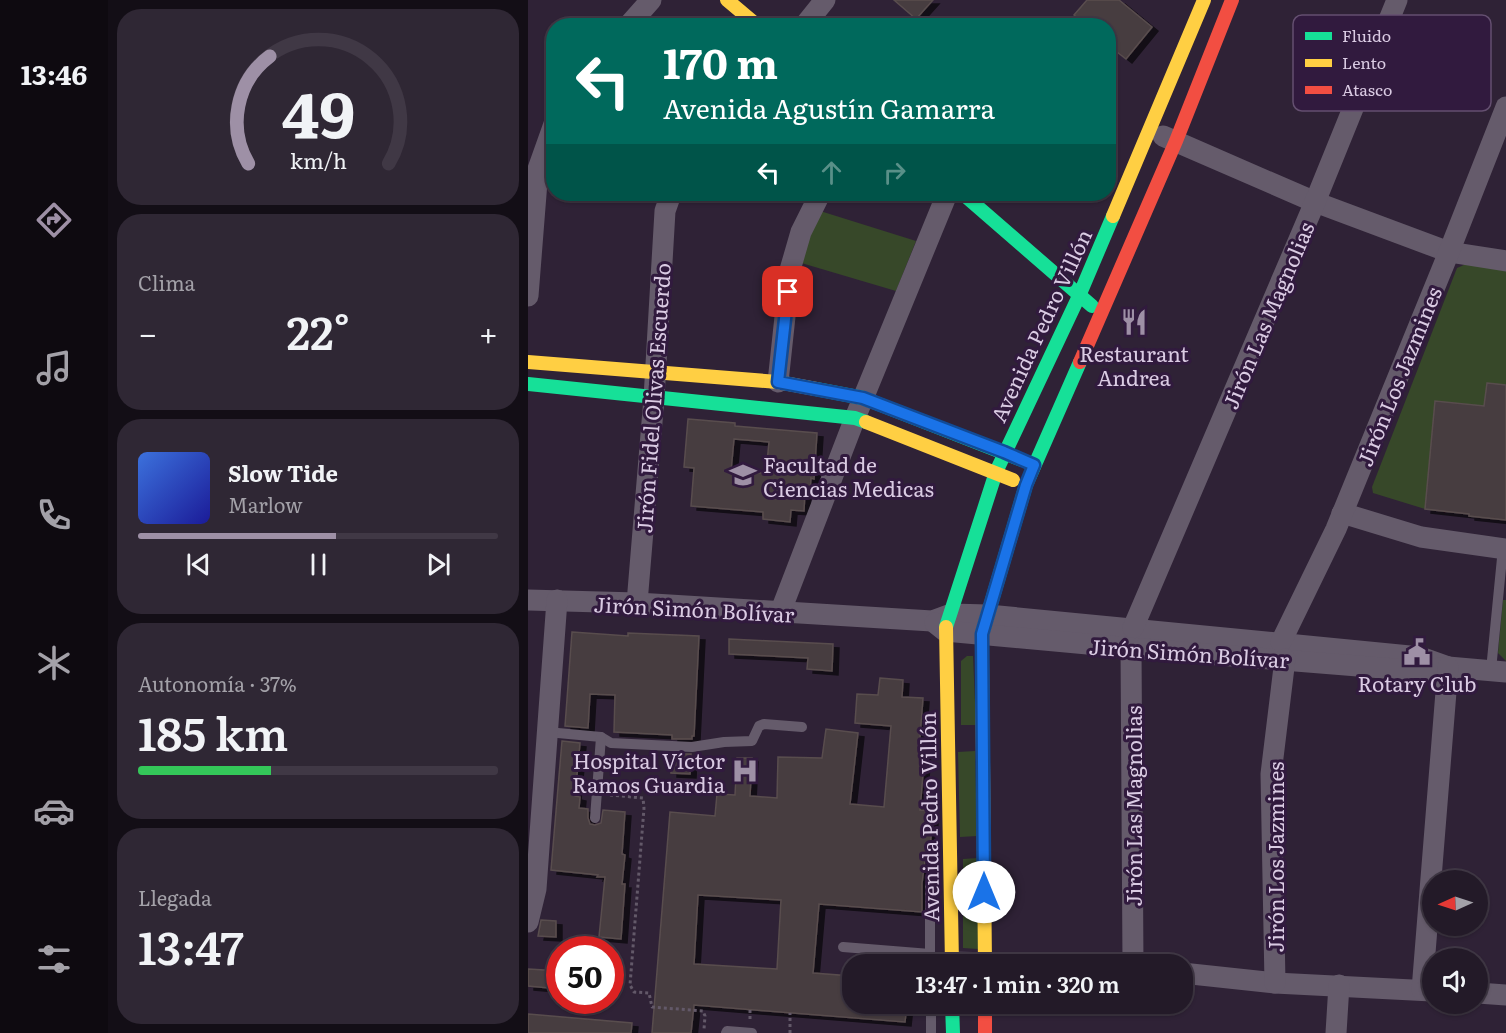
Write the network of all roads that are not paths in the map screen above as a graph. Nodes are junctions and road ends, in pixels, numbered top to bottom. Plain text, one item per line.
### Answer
1 (651, 0) edge
2 (727, 0) edge
3 (825, 0) edge
4 (1204, 0) edge
5 (1232, 0) edge
6 (1397, 0) edge
7 (1391, 15) edge
8 (635, 18) edge
9 (748, 18) edge
10 (810, 18) edge
11 (1506, 107) edge
12 (1352, 111) edge
13 (1149, 131) junction
14 (1176, 141) junction
15 (546, 146) edge
16 (669, 201) edge
17 (816, 201) edge
18 (944, 201) edge
19 (971, 201) edge
20 (1315, 202) junction
21 (1449, 252) junction
22 (1506, 261) edge
23 (528, 296) edge
24 (1079, 296) junction
25 (1102, 314) junction
26 (528, 362) edge
27 (656, 373) junction
28 (778, 382) junction
29 (528, 384) edge
30 (654, 398) junction
31 (863, 398) junction
32 (855, 418) junction
33 (1004, 452) junction
34 (1034, 465) junction
35 (996, 472) junction
36 (1026, 485) junction
37 (1342, 513) junction
38 (1504, 549) edge
39 (528, 600) edge
40 (557, 600) junction
41 (637, 603) junction
42 (780, 613) junction
43 (943, 622) junction
44 (985, 624) junction
45 (1132, 638) junction
46 (1283, 651) junction
47 (1448, 667) junction
48 (1499, 671) edge
49 (802, 727) dead end
50 (547, 732) junction
51 (965, 735) junction
52 (601, 737) junction
53 (595, 818) dead end
54 (966, 846) junction
55 (930, 883) dead end
56 (528, 922) edge
57 (843, 947) dead end
58 (1430, 948) edge
59 (894, 954) edge
60 (930, 954) edge
61 (952, 954) edge
62 (983, 954) edge
63 (1133, 954) edge
64 (1193, 974) edge
65 (1275, 982) junction
66 (1340, 985) junction
67 (1422, 991) edge
68 (1488, 994) edge
69 (1506, 995) edge
70 (931, 1014) edge
71 (952, 1014) edge
72 (985, 1014) edge
73 (726, 1033) edge
74 (752, 1033) edge
75 (931, 1033) edge
76 (953, 1033) edge
77 (985, 1033) edge
78 (1336, 1033) edge

1 - 8 street
2 - 9 main road
3 - 10 street
4 - 13 main road, Avenida Pedro Villón
5 - 14 main road, Avenida Pedro Villón
6 - 7 street, Jirón Las Magnolias
11 - 21 street, Jirón Los Jazmines
12 - 20 street, Jirón Las Magnolias
13 - 14 street
13 - 24 main road, Avenida Pedro Villón
14 - 20 street
14 - 25 main road, Avenida Pedro Villón
15 - 23 street
16 - 27 street, Jirón Fidel Olivas Escuerdo
17 - 28 street
18 - 31 street
19 - 24 main road
20 - 21 street
20 - 45 street, Jirón Las Magnolias
21 - 22 street
21 - 37 street, Jirón Los Jazmines
24 - 25 main road
24 - 33 main road, Avenida Pedro Villón
25 - 34 main road, Avenida Pedro Villón
26 - 27 main road
27 - 28 main road
27 - 30 street, Jirón Fidel Olivas Escuerdo
28 - 31 main road
29 - 30 main road
30 - 32 main road
30 - 41 street, Jirón Fidel Olivas Escuerdo
31 - 32 street
31 - 33 main road
32 - 35 main road
32 - 42 street
33 - 34 main road
33 - 35 main road, Avenida Pedro Villón
34 - 36 main road, Avenida Pedro Villón
35 - 36 main road
35 - 43 main road, Avenida Pedro Villón
36 - 44 main road, Avenida Pedro Villón
37 - 38 street
37 - 46 street, Jirón Los Jazmines
38 - 48 lane
39 - 40 street, Jirón Simón Bolívar
40 - 41 street, Jirón Simón Bolívar
40 - 50 street
41 - 42 street, Jirón Simón Bolívar
42 - 43 street, Jirón Simón Bolívar
43 - 44 street, Jirón Simón Bolívar
43 - 51 main road, Avenida Pedro Villón
44 - 45 street, Jirón Simón Bolívar
44 - 51 main road, Avenida Pedro Villón
45 - 46 street, Jirón Simón Bolívar
45 - 63 street, Jirón Las Magnolias
46 - 47 street, Jirón Simón Bolívar
46 - 65 street, Jirón Los Jazmines
47 - 48 street, Jirón Simón Bolívar
47 - 58 street
49 - 52 lane
50 - 52 lane
50 - 56 street
51 - 54 main road, Avenida Pedro Villón
51 - 54 main road, Avenida Pedro Villón
52 - 53 lane
54 - 61 main road, Avenida Pedro Villón
54 - 62 main road, Avenida Pedro Villón
55 - 60 lane
57 - 59 lane
64 - 65 street
65 - 66 street
66 - 67 street
66 - 78 street
68 - 69 street
70 - 75 lane
71 - 76 main road
72 - 77 main road
73 - 74 lane

